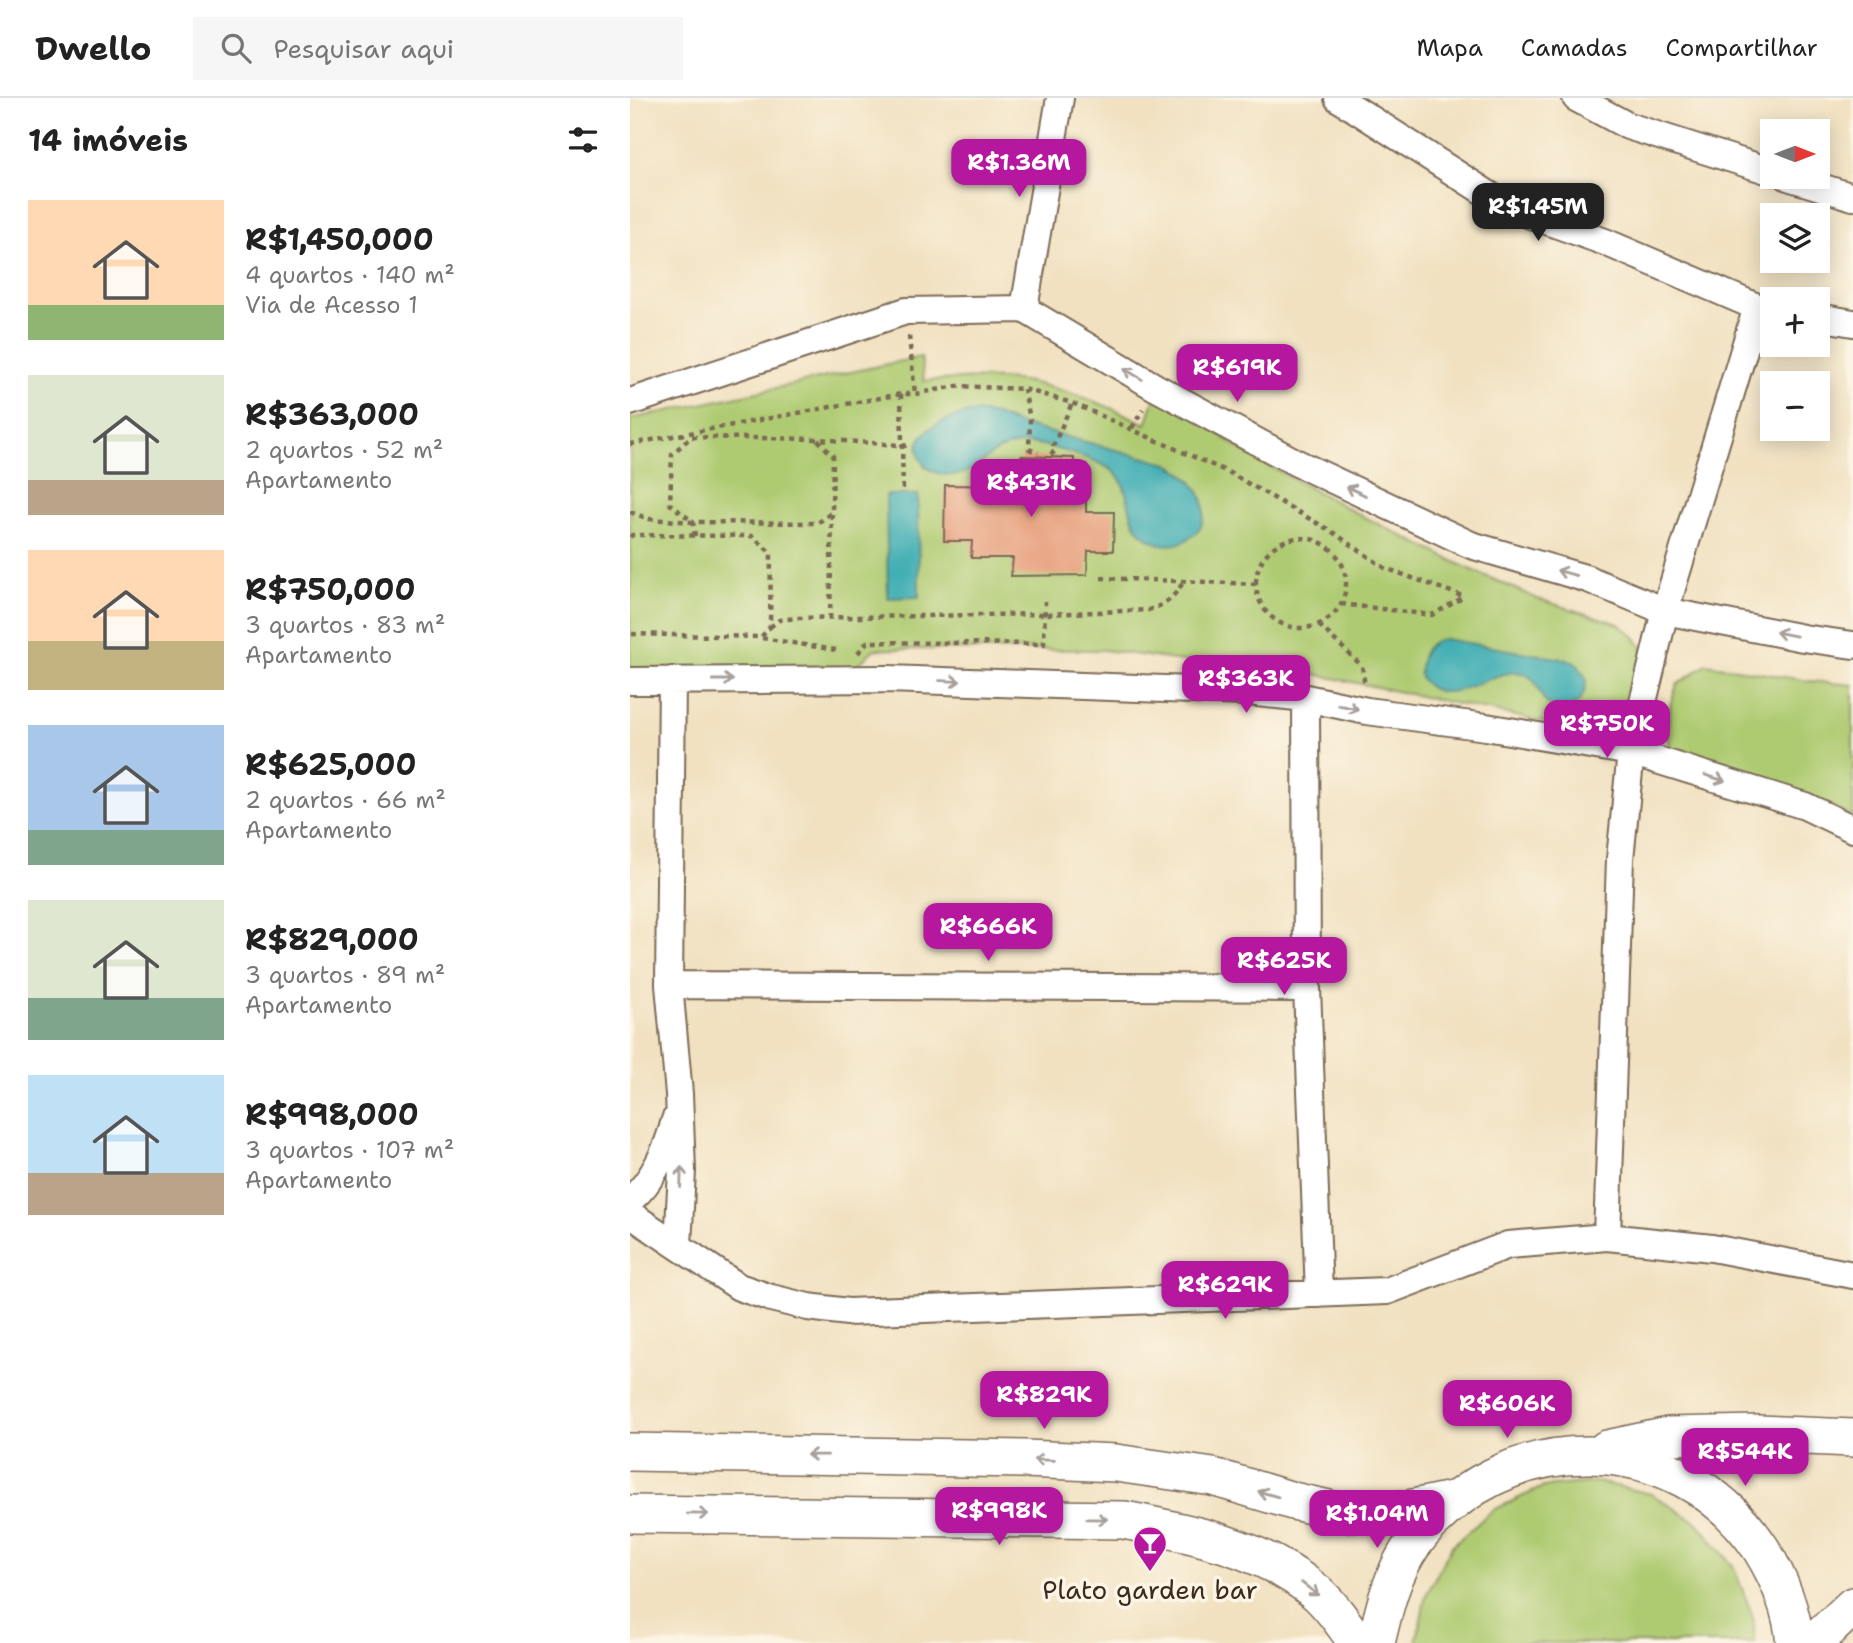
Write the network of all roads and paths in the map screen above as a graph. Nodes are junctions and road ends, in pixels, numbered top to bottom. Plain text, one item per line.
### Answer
1 (1060, 98) edge
2 (1338, 98) edge
3 (1576, 98) edge
4 (1760, 168) edge
5 (1827, 189) edge
6 (1853, 197) edge
7 (1760, 306) edge
8 (1024, 309) junction
9 (906, 311) junction
10 (1830, 319) edge
11 (1760, 323) edge
12 (1853, 323) edge
13 (1024, 390) junction
14 (901, 394) junction
15 (915, 394) junction
16 (630, 402) edge
17 (1072, 402) junction
18 (817, 439) junction
19 (630, 444) edge
20 (900, 444) junction
21 (911, 446) dead end
22 (1038, 453) dead end
23 (1052, 453) dead end
24 (903, 494) dead end
25 (630, 512) edge
26 (832, 512) junction
27 (693, 522) junction
28 (1331, 531) junction
29 (695, 536) junction
30 (630, 537) edge
31 (1329, 548) junction
32 (1101, 578) dead end
33 (1184, 581) junction
34 (1256, 584) junction
35 (1045, 601) dead end
36 (1341, 604) junction
37 (1665, 611) junction
38 (1045, 614) junction
39 (830, 619) junction
40 (1319, 625) junction
41 (769, 627) junction
42 (630, 634) edge
43 (761, 638) junction
44 (1044, 644) dead end
45 (1853, 645) edge
46 (842, 656) dead end
47 (672, 680) junction
48 (630, 681) edge
49 (1306, 698) junction
50 (1367, 711) junction
51 (1631, 752) junction
52 (1853, 829) edge
53 (669, 985) junction
54 (1307, 988) junction
55 (679, 1094) junction
56 (630, 1200) edge
57 (630, 1214) edge
58 (1607, 1237) junction
59 (678, 1245) junction
60 (1853, 1275) edge
61 (1318, 1294) junction
62 (1853, 1438) edge
63 (630, 1452) edge
64 (1583, 1454) junction
65 (1456, 1499) junction
66 (630, 1514) edge
67 (1853, 1606) edge
68 (1357, 1643) edge
69 (1376, 1643) edge
70 (1795, 1643) edge
71 (1818, 1643) edge

1 - 8 street
2 - 7 street
3 - 4 street
5 - 6 street
8 - 9 street
37 -> 8 street
9 - 15 path
9 - 16 street
10 - 12 street
11 - 37 street
13 - 15 path
13 - 17 path
13 - 22 path
14 - 15 path
14 - 19 path
14 - 20 path
17 - 23 path
17 - 28 path
18 - 20 path
18 - 26 path
18 - 27 path
20 - 21 path
20 - 24 path
25 - 27 path
26 - 27 path
26 - 39 path
27 - 29 path
28 - 31 path
28 - 36 path
29 - 30 path
29 - 41 path
31 - 34 path
31 - 36 path
32 - 33 path
33 - 34 path
33 - 38 path
34 - 40 path
35 - 38 path
36 - 40 path
45 -> 37 street
37 - 51 street
38 - 39 path
38 - 44 path
39 - 41 path
40 - 50 path
41 - 43 path
42 - 43 path
43 - 46 path
47 - 48 street
47 -> 49 street
47 - 53 street
49 -> 50 street
49 - 54 street
50 - 51 street
51 -> 52 street
51 - 58 street
53 - 54 street
53 - 55 street
54 - 61 street
55 - 56 street
59 -> 55 street
57 - 59 street
58 - 60 street
58 - 61 street
59 - 61 street
62 - 64 street
65 -> 63 street
64 - 65 street
64 - 70 street
65 - 69 street
66 -> 68 street
67 - 71 street

